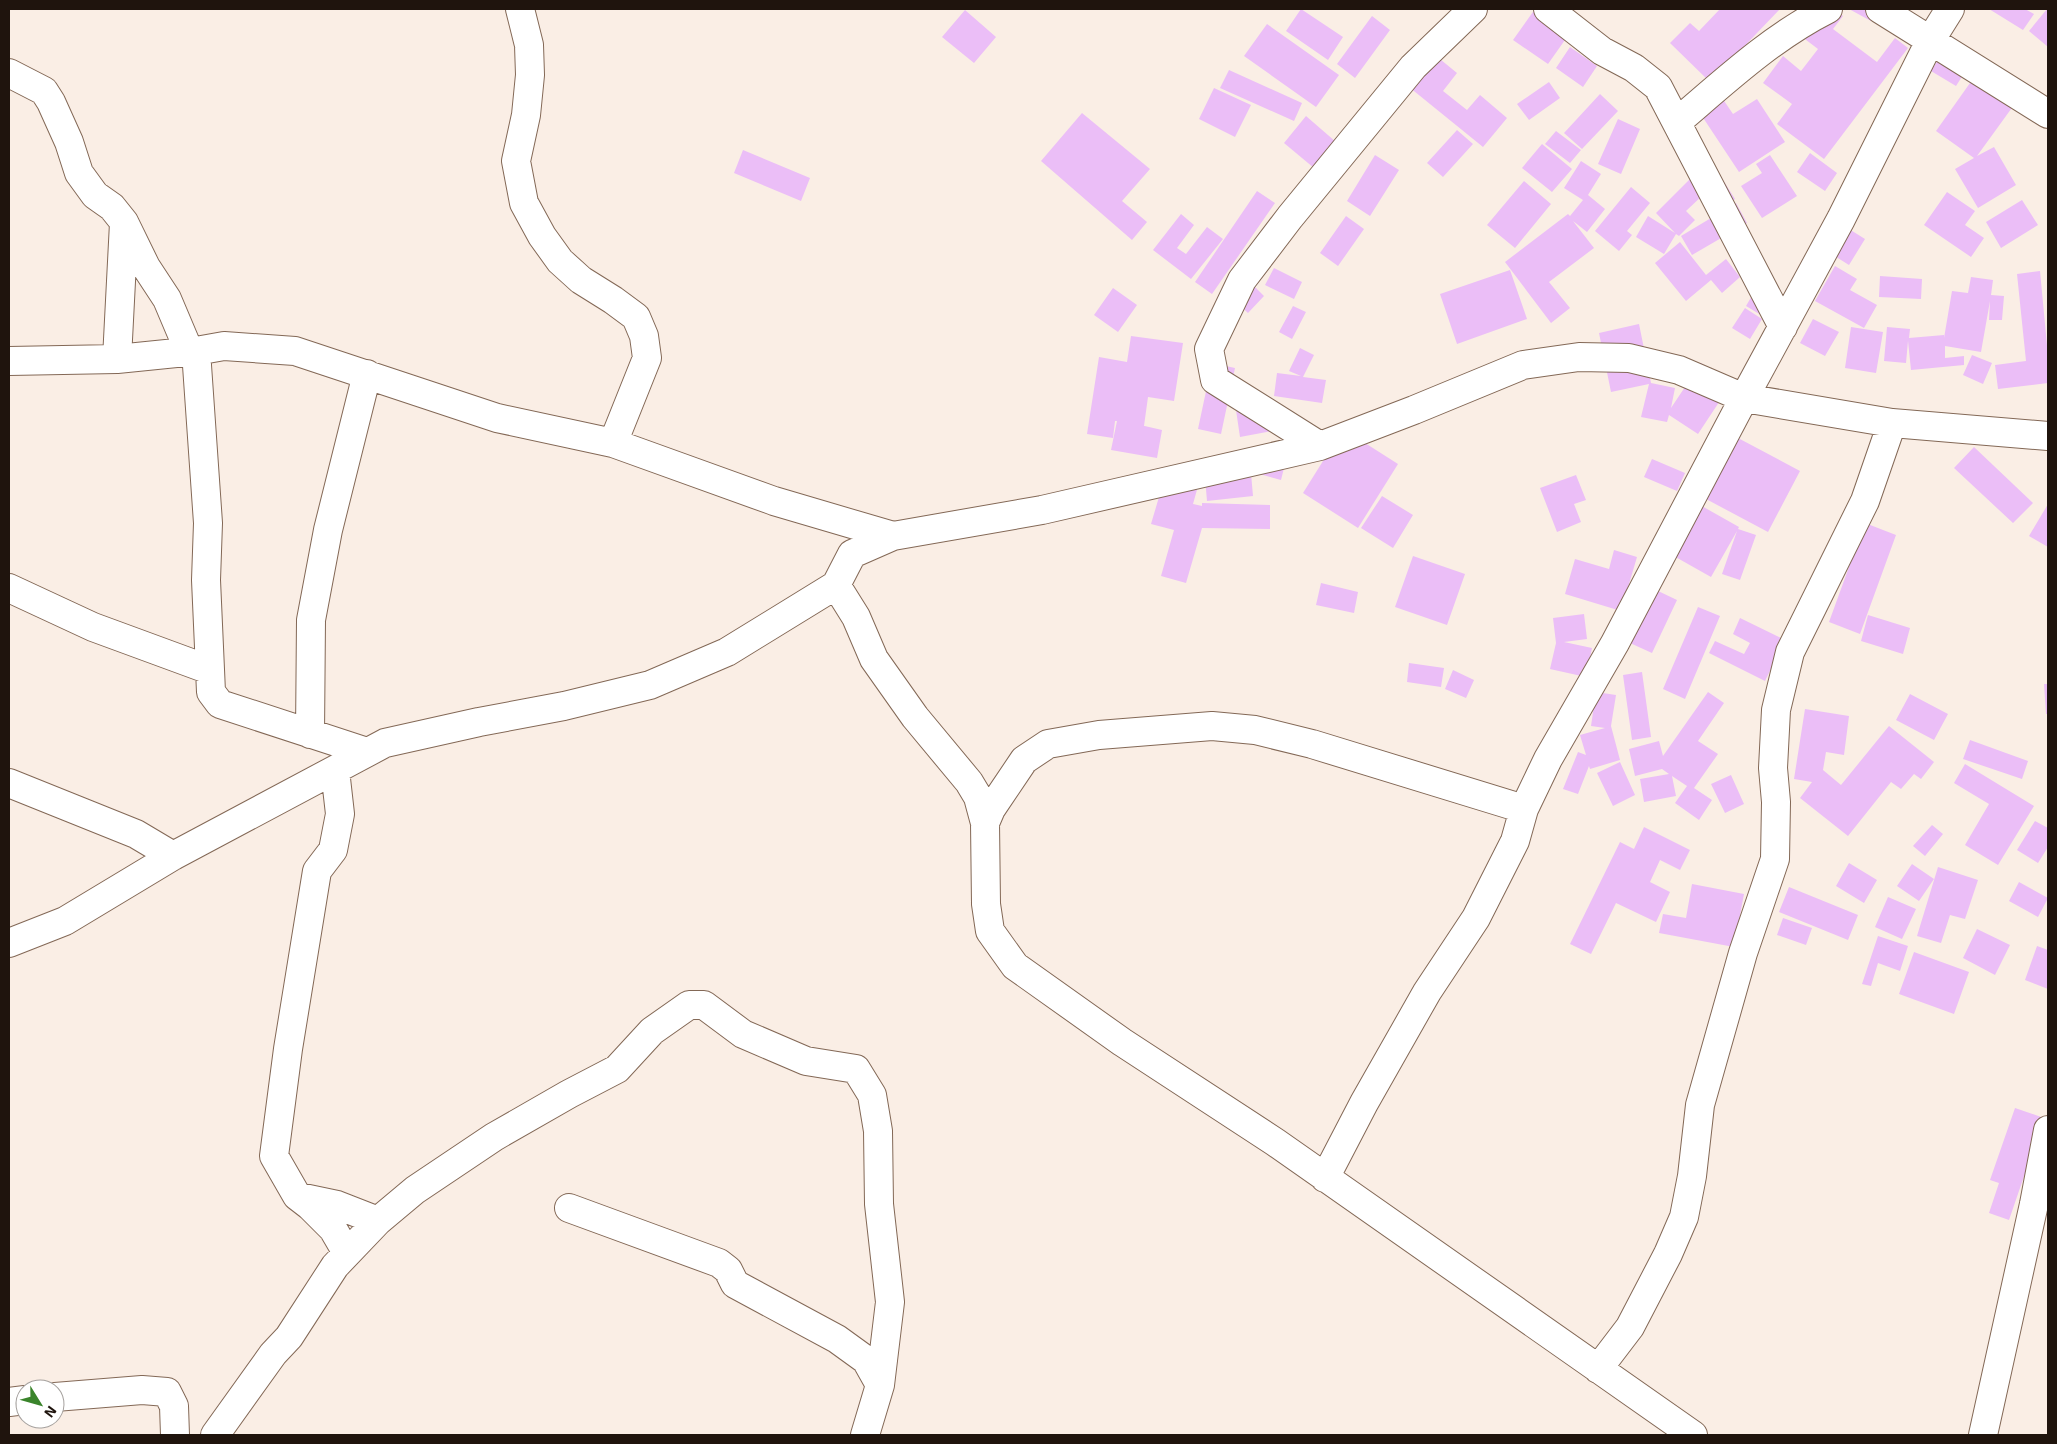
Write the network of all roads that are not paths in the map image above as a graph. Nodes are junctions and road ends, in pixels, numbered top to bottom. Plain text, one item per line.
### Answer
1 (520, 9) edge
2 (1473, 9) edge
3 (1548, 9) edge
4 (1828, 9) edge
5 (1880, 9) edge
6 (1950, 9) edge
7 (1930, 41) junction
8 (9, 73) edge
9 (2048, 114) edge
10 (1676, 122) junction
11 (124, 222) junction
12 (1783, 327) junction
13 (193, 351) junction
14 (117, 359) junction
15 (9, 361) edge
16 (367, 374) junction
17 (1744, 398) junction
18 (1892, 423) junction
19 (2048, 436) edge
20 (613, 443) junction
21 (1320, 446) junction
22 (893, 536) junction
23 (836, 585) junction
24 (9, 588) edge
25 (210, 670) junction
26 (310, 734) junction
27 (367, 752) junction
28 (335, 770) junction
29 (9, 783) edge
30 (1524, 808) junction
31 (985, 823) junction
32 (173, 856) junction
33 (9, 943) edge
34 (2048, 1130) edge
35 (1325, 1178) junction
36 (297, 1196) junction
37 (2041, 1204) edge
38 (569, 1208) dead end
39 (378, 1221) junction
40 (347, 1253) junction
41 (1598, 1369) junction
42 (880, 1385) junction
43 (65, 1396) edge
44 (174, 1435) edge
45 (214, 1435) edge
46 (865, 1435) edge
47 (1693, 1435) edge
48 (1983, 1435) edge

1 - 20 street
2 - 21 street
3 - 10 street
4 - 10 street
5 - 7 street
6 - 7 street
7 - 9 street
7 - 12 street
8 - 11 street
10 - 12 street
11 - 13 street
11 - 14 street
12 - 17 street
13 - 14 street
13 - 16 street
13 - 25 street
14 - 15 street
16 - 20 street
16 - 26 street
17 - 18 street
17 - 21 street
17 - 30 street
18 - 19 street
18 - 41 street
20 - 22 street
21 - 22 street
22 - 23 street
23 - 27 street
23 - 31 street
24 - 25 street
25 - 26 street
26 - 27 street
27 - 28 street
28 - 32 street
28 - 36 street
29 - 32 street
30 - 31 street
30 - 35 street
31 - 35 street
32 - 33 street
34 - 37 street
35 - 41 street
36 - 39 street
36 - 40 street
37 - 48 street
38 - 42 street
39 - 40 street
39 - 42 street
40 - 45 street
41 - 47 street
42 - 46 street
43 - 44 street

